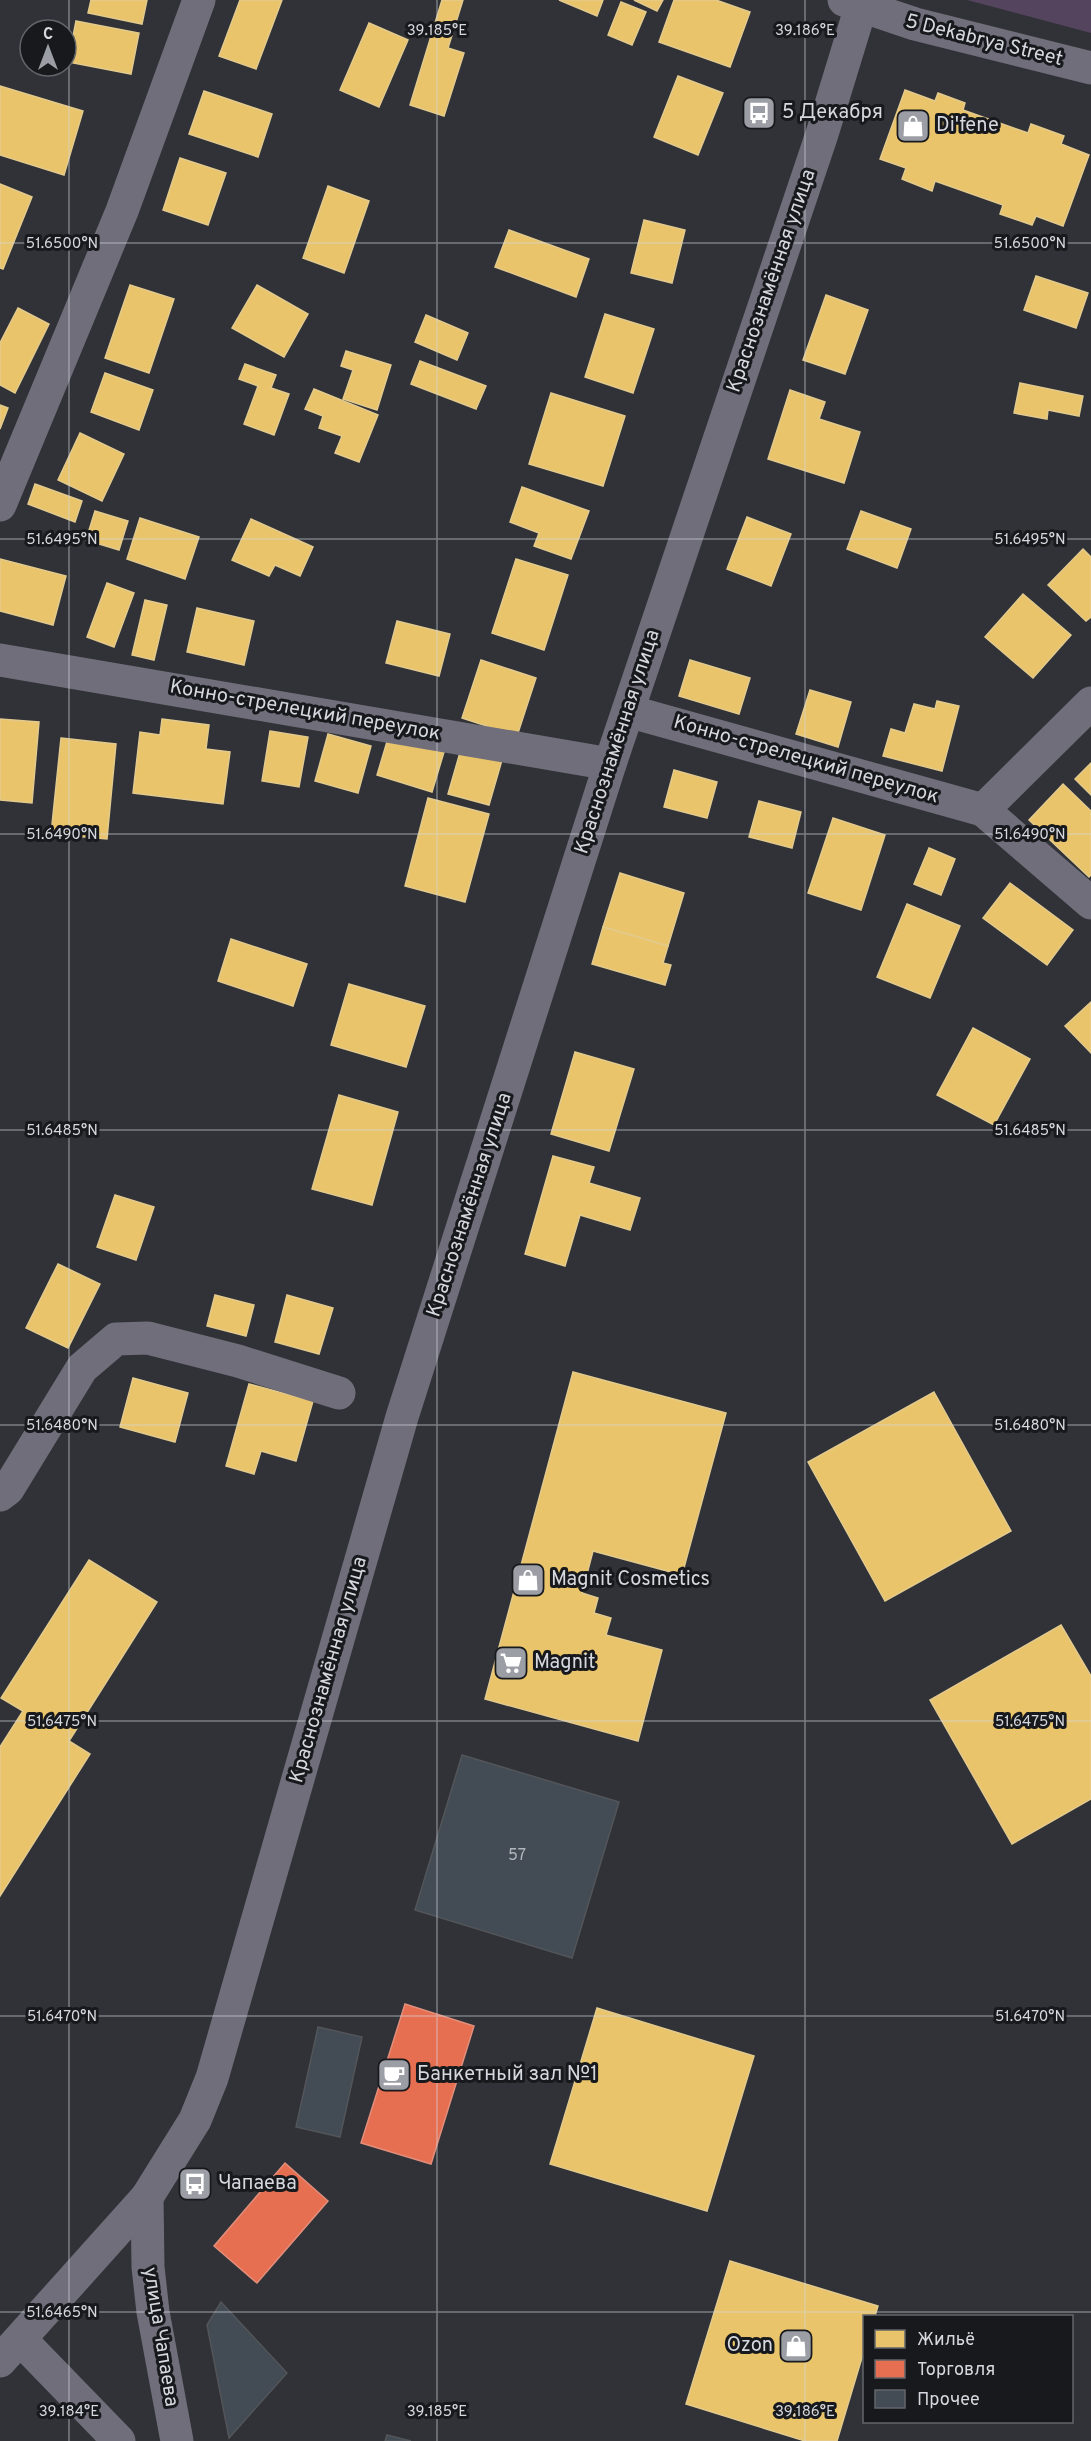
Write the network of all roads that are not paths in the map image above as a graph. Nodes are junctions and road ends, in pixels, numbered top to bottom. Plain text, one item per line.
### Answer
1 (200, 0) edge
2 (856, 2) edge
3 (1091, 68) edge
4 (0, 506) edge
5 (0, 660) edge
6 (1091, 703) edge
7 (628, 711) junction
8 (609, 764) junction
9 (983, 810) junction
10 (1091, 903) edge
11 (339, 1393) dead end
12 (0, 1495) edge
13 (147, 2197) junction
14 (11, 2351) edge
15 (119, 2441) edge
16 (177, 2441) edge

1 - 4 street
2 - 3 street, 5 Dekabrya Street
2 - 7 street, Краснознамённая улица
5 - 8 street, Конно-стрелецкий переулок
6 - 9 street
7 - 8 street, Краснознамённая улица
7 - 9 street, Конно-стрелецкий переулок
8 - 13 street, Краснознамённая улица
9 - 10 street
11 - 12 street
13 - 14 street, Краснознамённая улица
13 - 16 street, улица Чапаева
14 - 15 street

